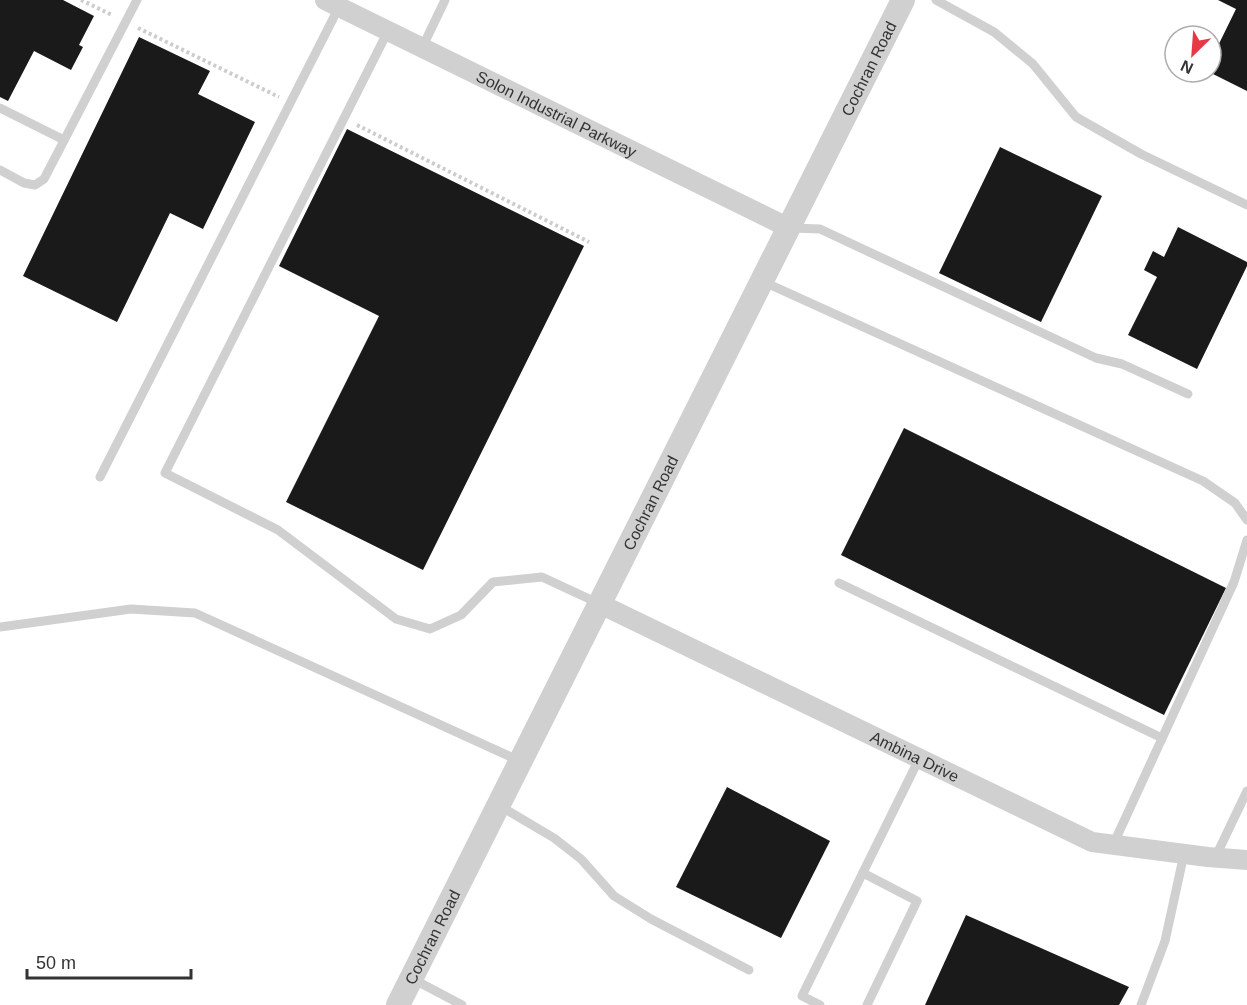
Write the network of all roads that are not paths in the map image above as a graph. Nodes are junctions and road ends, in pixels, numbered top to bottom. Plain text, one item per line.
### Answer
1 (137, 0) edge
2 (445, 0) edge
3 (903, 0) edge
4 (936, 0) edge
5 (332, 4) edge
6 (388, 31) junction
7 (422, 48) junction
8 (0, 108) edge
9 (64, 140) junction
10 (0, 170) edge
11 (1247, 206) edge
12 (789, 228) junction
13 (762, 281) junction
14 (1188, 394) dead end
15 (100, 477) dead end
16 (1247, 520) edge
17 (1247, 540) edge
18 (838, 583) dead end
19 (598, 603) junction
20 (0, 627) edge
21 (1162, 738) junction
22 (920, 759) junction
23 (520, 761) junction
24 (1247, 790) edge
25 (498, 805) junction
26 (1113, 844) junction
27 (1184, 854) junction
28 (1215, 858) junction
29 (1247, 860) edge
30 (863, 873) junction
31 (749, 970) dead end
32 (411, 978) junction
33 (398, 1005) edge
34 (462, 1005) edge
35 (820, 1005) edge
36 (867, 1005) edge
37 (1141, 1005) edge

1 - 9 lane
2 - 7 lane
3 - 12 street, Cochran Road
4 - 11 lane
5 - 6 street, Solon Industrial Parkway
5 - 15 lane
6 - 7 street, Solon Industrial Parkway
6 - 19 lane
7 - 12 street, Solon Industrial Parkway
8 - 9 lane
9 - 10 lane
12 - 13 street, Cochran Road
12 - 14 lane
13 - 16 lane
13 - 19 street, Cochran Road
17 - 21 lane
18 - 21 lane
19 - 22 street, Ambina Drive
19 - 23 street, Cochran Road
20 - 23 lane
21 - 26 lane
22 - 26 street, Ambina Drive
22 - 30 lane
23 - 25 street, Cochran Road
24 - 28 lane
25 - 31 lane
25 - 32 street, Cochran Road
26 - 27 street, Ambina Drive
27 - 28 street, Ambina Drive
27 - 37 lane
28 - 29 street, Ambina Drive
30 - 35 lane
30 - 36 lane
32 - 33 street, Cochran Road
32 - 34 lane

